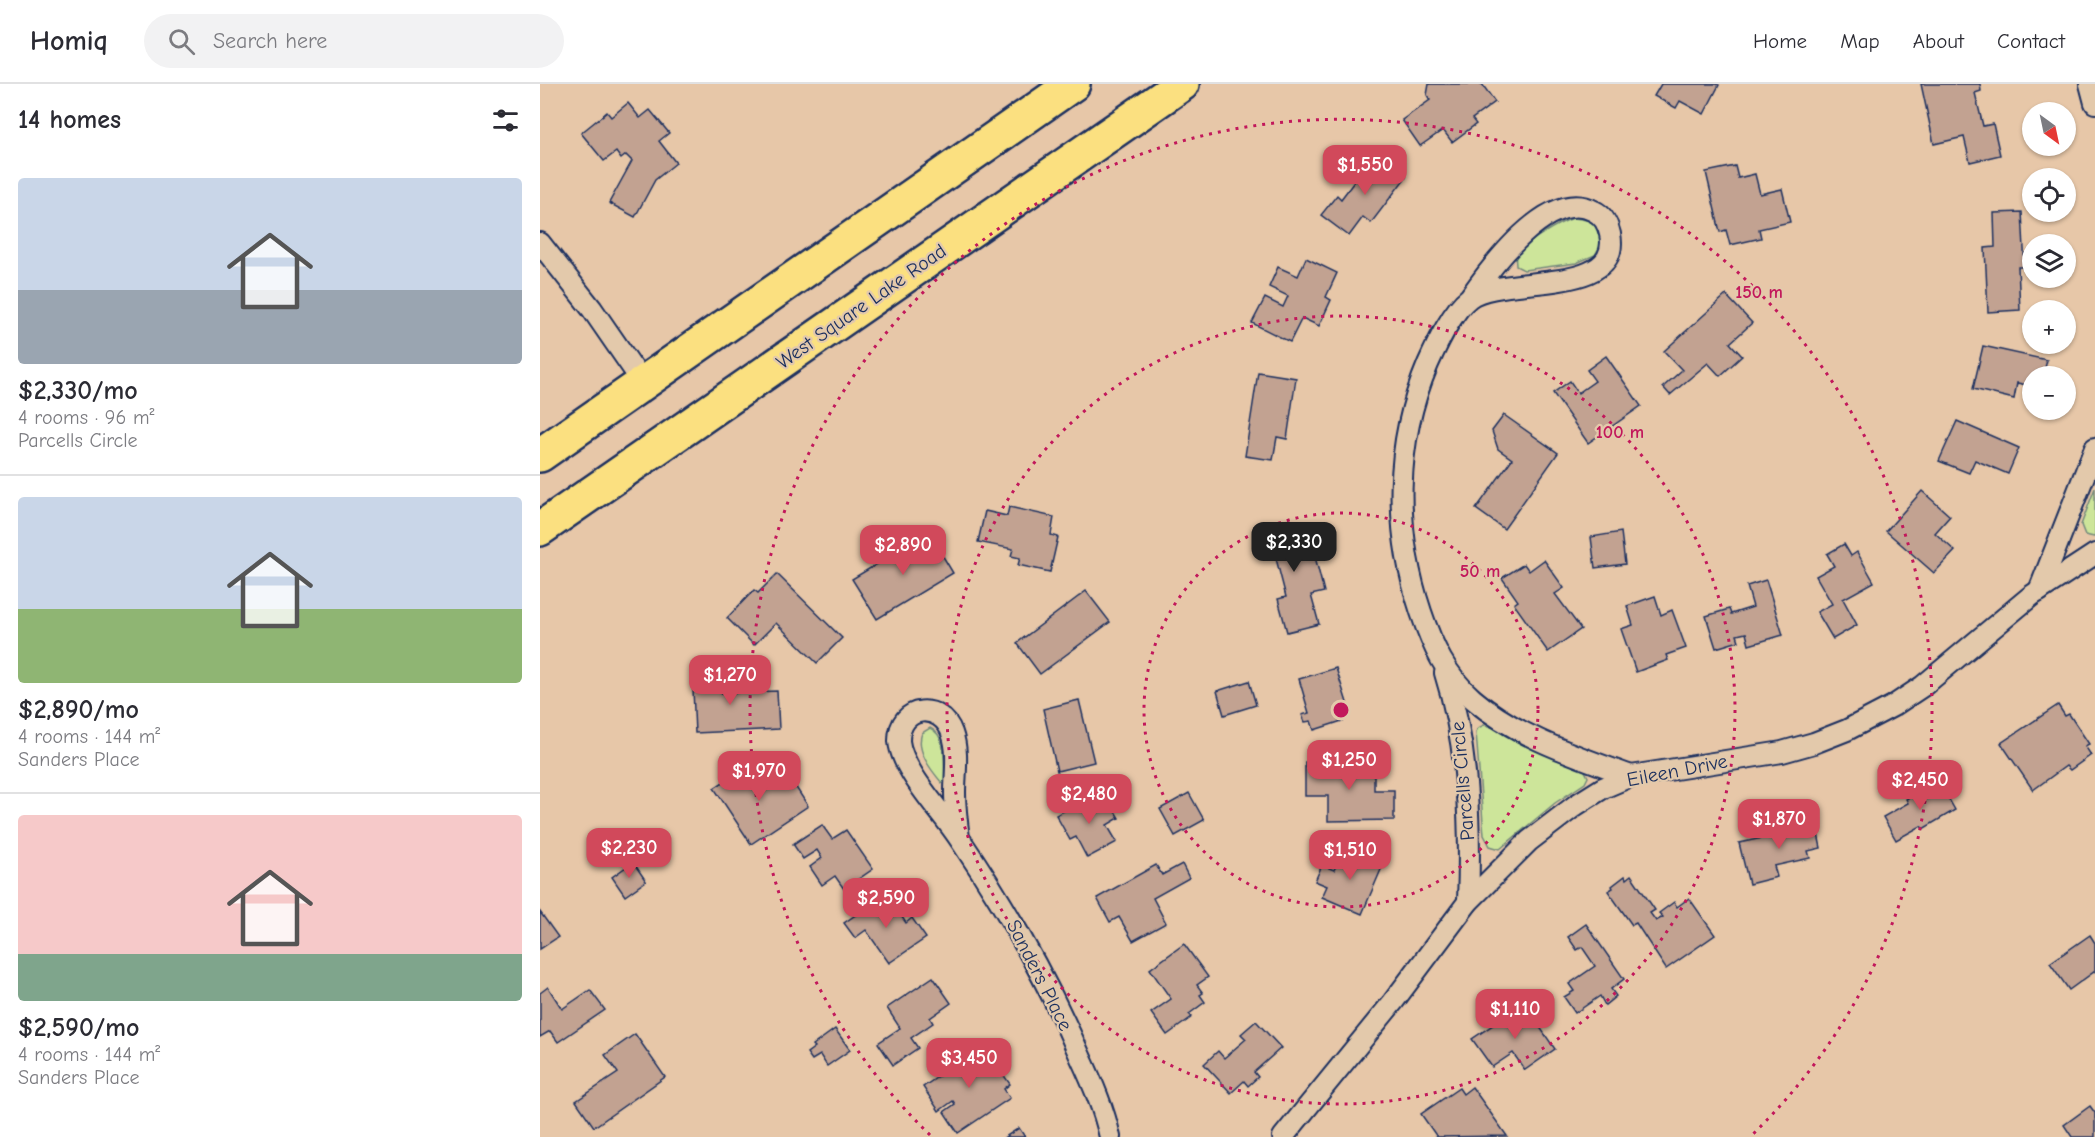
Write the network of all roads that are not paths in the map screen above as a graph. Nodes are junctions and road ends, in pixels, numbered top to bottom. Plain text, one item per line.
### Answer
1 (1073, 84) edge
2 (1182, 84) edge
3 (2090, 84) edge
4 (2095, 103) edge
5 (540, 243) edge
6 (1470, 297) junction
7 (643, 383) junction
8 (2095, 448) edge
9 (540, 455) edge
10 (540, 529) edge
11 (2095, 554) edge
12 (2039, 591) junction
13 (1441, 662) junction
14 (1630, 776) junction
15 (959, 838) junction
16 (1467, 902) junction
17 (1108, 1128) edge
18 (1119, 1137) edge
19 (1283, 1137) edge

1 - 7 highway
2 - 10 highway, West Square Lake Road
3 - 4 street
5 - 7 street
6 - 6 street, Parcells Circle
6 - 13 street, Parcells Circle
7 - 9 highway
8 - 12 street
11 - 12 street, Eileen Drive
12 - 14 street, Eileen Drive
13 - 14 street, Parcells Circle
13 - 16 street, Parcells Circle
14 - 16 street, Eileen Drive
15 - 15 street, Sanders Place
15 - 17 street, Sanders Place
16 - 19 street, Eileen Drive
17 - 18 street, Sanders Place

